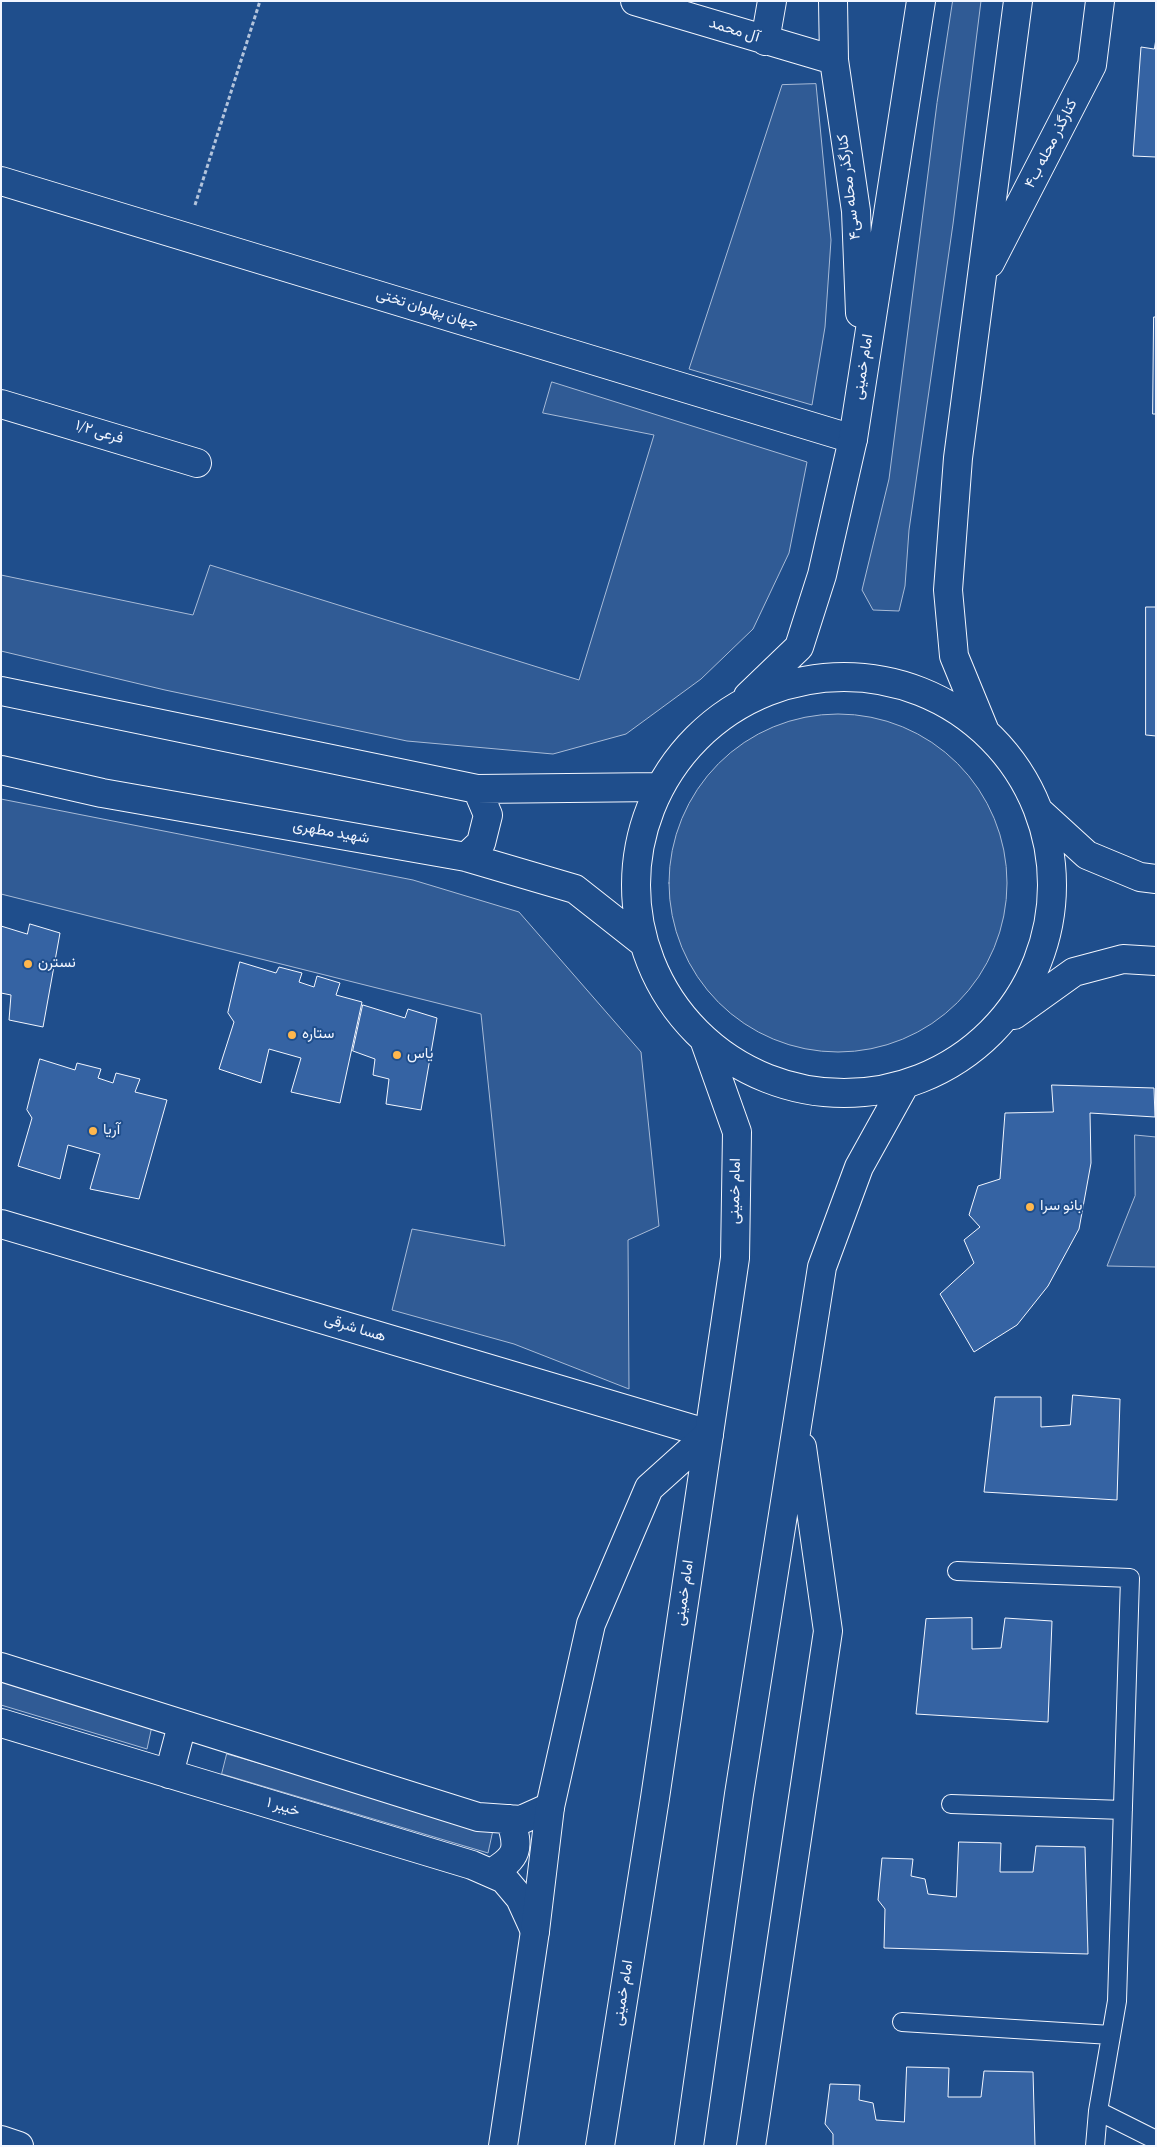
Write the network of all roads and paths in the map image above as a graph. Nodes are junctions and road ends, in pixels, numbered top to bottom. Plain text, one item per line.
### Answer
1 (260, 1) edge
2 (635, 1) edge
3 (772, 1) edge
4 (833, 1) edge
5 (921, 1) edge
6 (1018, 1) edge
7 (1100, 1) edge
8 (765, 40) junction
9 (834, 60) junction
10 (1, 181) edge
11 (185, 237) junction
12 (982, 280) junction
13 (863, 373) junction
14 (1, 404) edge
15 (853, 439) junction
16 (197, 462) dead end
17 (1, 691) edge
18 (741, 704) junction
19 (984, 729) junction
20 (1, 770) edge
21 (658, 787) junction
22 (477, 789) junction
23 (1041, 813) junction
24 (466, 857) junction
25 (1156, 879) edge
26 (641, 941) junction
27 (1156, 961) edge
28 (999, 1026) junction
29 (705, 1042) junction
30 (904, 1086) junction
31 (1, 1224) edge
32 (798, 1418) junction
33 (709, 1434) junction
34 (957, 1571) dead end
35 (1, 1667) edge
36 (1, 1723) edge
37 (182, 1725) junction
38 (169, 1774) junction
39 (951, 1804) dead end
40 (550, 1807) junction
41 (1123, 1810) junction
42 (510, 1819) junction
43 (491, 1873) junction
44 (535, 1931) junction
45 (902, 2022) dead end
46 (1111, 2035) junction
47 (1098, 2111) junction
48 (1, 2140) edge
49 (1156, 2140) edge
50 (19, 2146) edge
51 (503, 2146) edge
52 (600, 2146) edge
53 (688, 2146) edge
54 (751, 2146) edge
55 (1096, 2146) edge

1 - 11 path
2 - 8 main road, آل محمد
3 - 8 main road
4 - 9 main road, کنارگذر محله سی۴
5 - 13 main road, امام خمینی
6 - 12 main road
7 - 12 main road, کنارگذر محله ب۴
8 - 9 main road, آل محمد
9 - 13 main road, کنارگذر محله سی۴
10 - 11 main road, جهان پهلوان تختی
11 - 15 main road, جهان پهلوان تختی
12 - 19 main road
13 - 15 main road, امام خمینی
14 - 16 main road, فرعی ۱/۲
15 - 18 main road, امام خمینی
17 - 22 main road
18 - 19 main road
18 - 21 main road
19 - 23 main road
20 - 24 main road, شهید مطهری
21 - 22 main road
21 - 26 main road
22 - 24 main road
23 - 25 main road
23 - 28 main road
24 - 26 main road, شهید مطهری
26 - 29 main road
27 - 28 main road
28 - 30 main road
29 - 30 main road
29 - 33 main road, امام خمینی
30 - 32 main road
31 - 33 main road, هسا شرقی
32 - 53 main road
32 - 54 main road
33 - 40 main road
33 - 52 main road, امام خمینی
34 - 41 lane
35 - 37 main road
36 - 38 main road, خیبر ۱
37 - 38 main road
37 - 42 main road
38 - 43 main road, خیبر ۱
39 - 41 lane
40 - 42 main road
40 - 44 main road
41 - 46 lane
42 - 43 main road
43 - 44 main road, خیبر ۱
44 - 51 main road
45 - 46 lane
46 - 47 lane
47 - 49 lane
47 - 55 lane
48 - 50 main road

